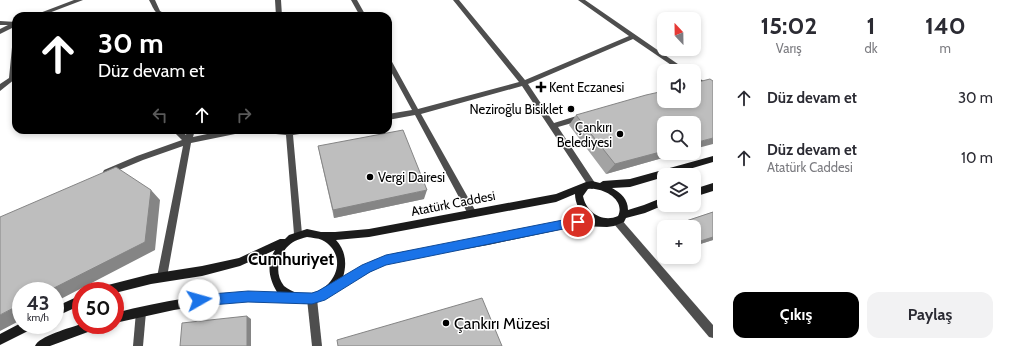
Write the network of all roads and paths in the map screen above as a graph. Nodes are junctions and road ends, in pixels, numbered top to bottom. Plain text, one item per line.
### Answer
1 (80, 0) edge
2 (152, 0) edge
3 (278, 0) edge
4 (354, 0) edge
5 (456, 0) edge
6 (581, 0) edge
7 (46, 12) edge
8 (158, 12) edge
9 (279, 12) edge
10 (361, 12) edge
11 (0, 23) edge
12 (12, 24) edge
13 (12, 26) edge
14 (0, 32) edge
15 (634, 36) junction
16 (675, 64) edge
17 (392, 67) edge
18 (12, 81) edge
19 (524, 83) junction
20 (701, 85) edge
21 (0, 88) edge
22 (713, 90) edge
23 (417, 112) junction
24 (590, 115) edge
25 (392, 116) edge
26 (554, 126) junction
27 (180, 134) edge
28 (190, 134) edge
29 (221, 134) edge
30 (289, 134) edge
31 (188, 141) junction
32 (713, 159) edge
33 (98, 176) edge
34 (592, 185) junction
35 (713, 187) edge
36 (701, 191) edge
37 (657, 204) edge
38 (472, 212) junction
39 (620, 218) junction
40 (602, 222) junction
41 (298, 234) junction
42 (323, 235) junction
43 (289, 239) junction
44 (162, 277) junction
45 (124, 286) edge
46 (329, 291) junction
47 (293, 297) junction
48 (312, 299) junction
49 (141, 312) junction
50 (124, 316) edge
51 (72, 332) edge
52 (713, 333) edge
53 (12, 334) edge
54 (0, 340) edge
55 (40, 346) edge
56 (138, 346) edge
57 (317, 346) edge

1 - 7 street
2 - 8 street
3 - 9 street
4 - 10 street
5 - 19 street
6 - 15 street
11 - 12 street
13 - 14 street
15 - 16 street
15 - 19 street
17 - 23 street
18 - 21 street
19 - 23 street
19 - 26 street
20 - 22 street
23 - 25 street
23 - 38 street
24 - 26 street
26 - 34 street
27 - 31 street
28 - 31 street
29 - 31 street
30 - 41 street
31 - 33 street
31 - 44 street
32 - 34 main road, Atatürk Caddesi
34 - 38 main road, Atatürk Caddesi
34 - 39 main road
34 - 40 main road
35 - 36 main road
37 - 39 main road
38 - 42 main road, Atatürk Caddesi
39 - 40 main road
39 - 52 street
40 - 46 main road
41 - 42 main road
41 - 43 main road
42 - 46 main road
43 - 44 main road
43 - 47 main road
44 - 45 main road
46 - 48 main road
47 - 48 main road
47 - 49 main road
48 - 57 street
49 - 50 main road
49 - 56 street
51 - 55 main road
53 - 54 main road

